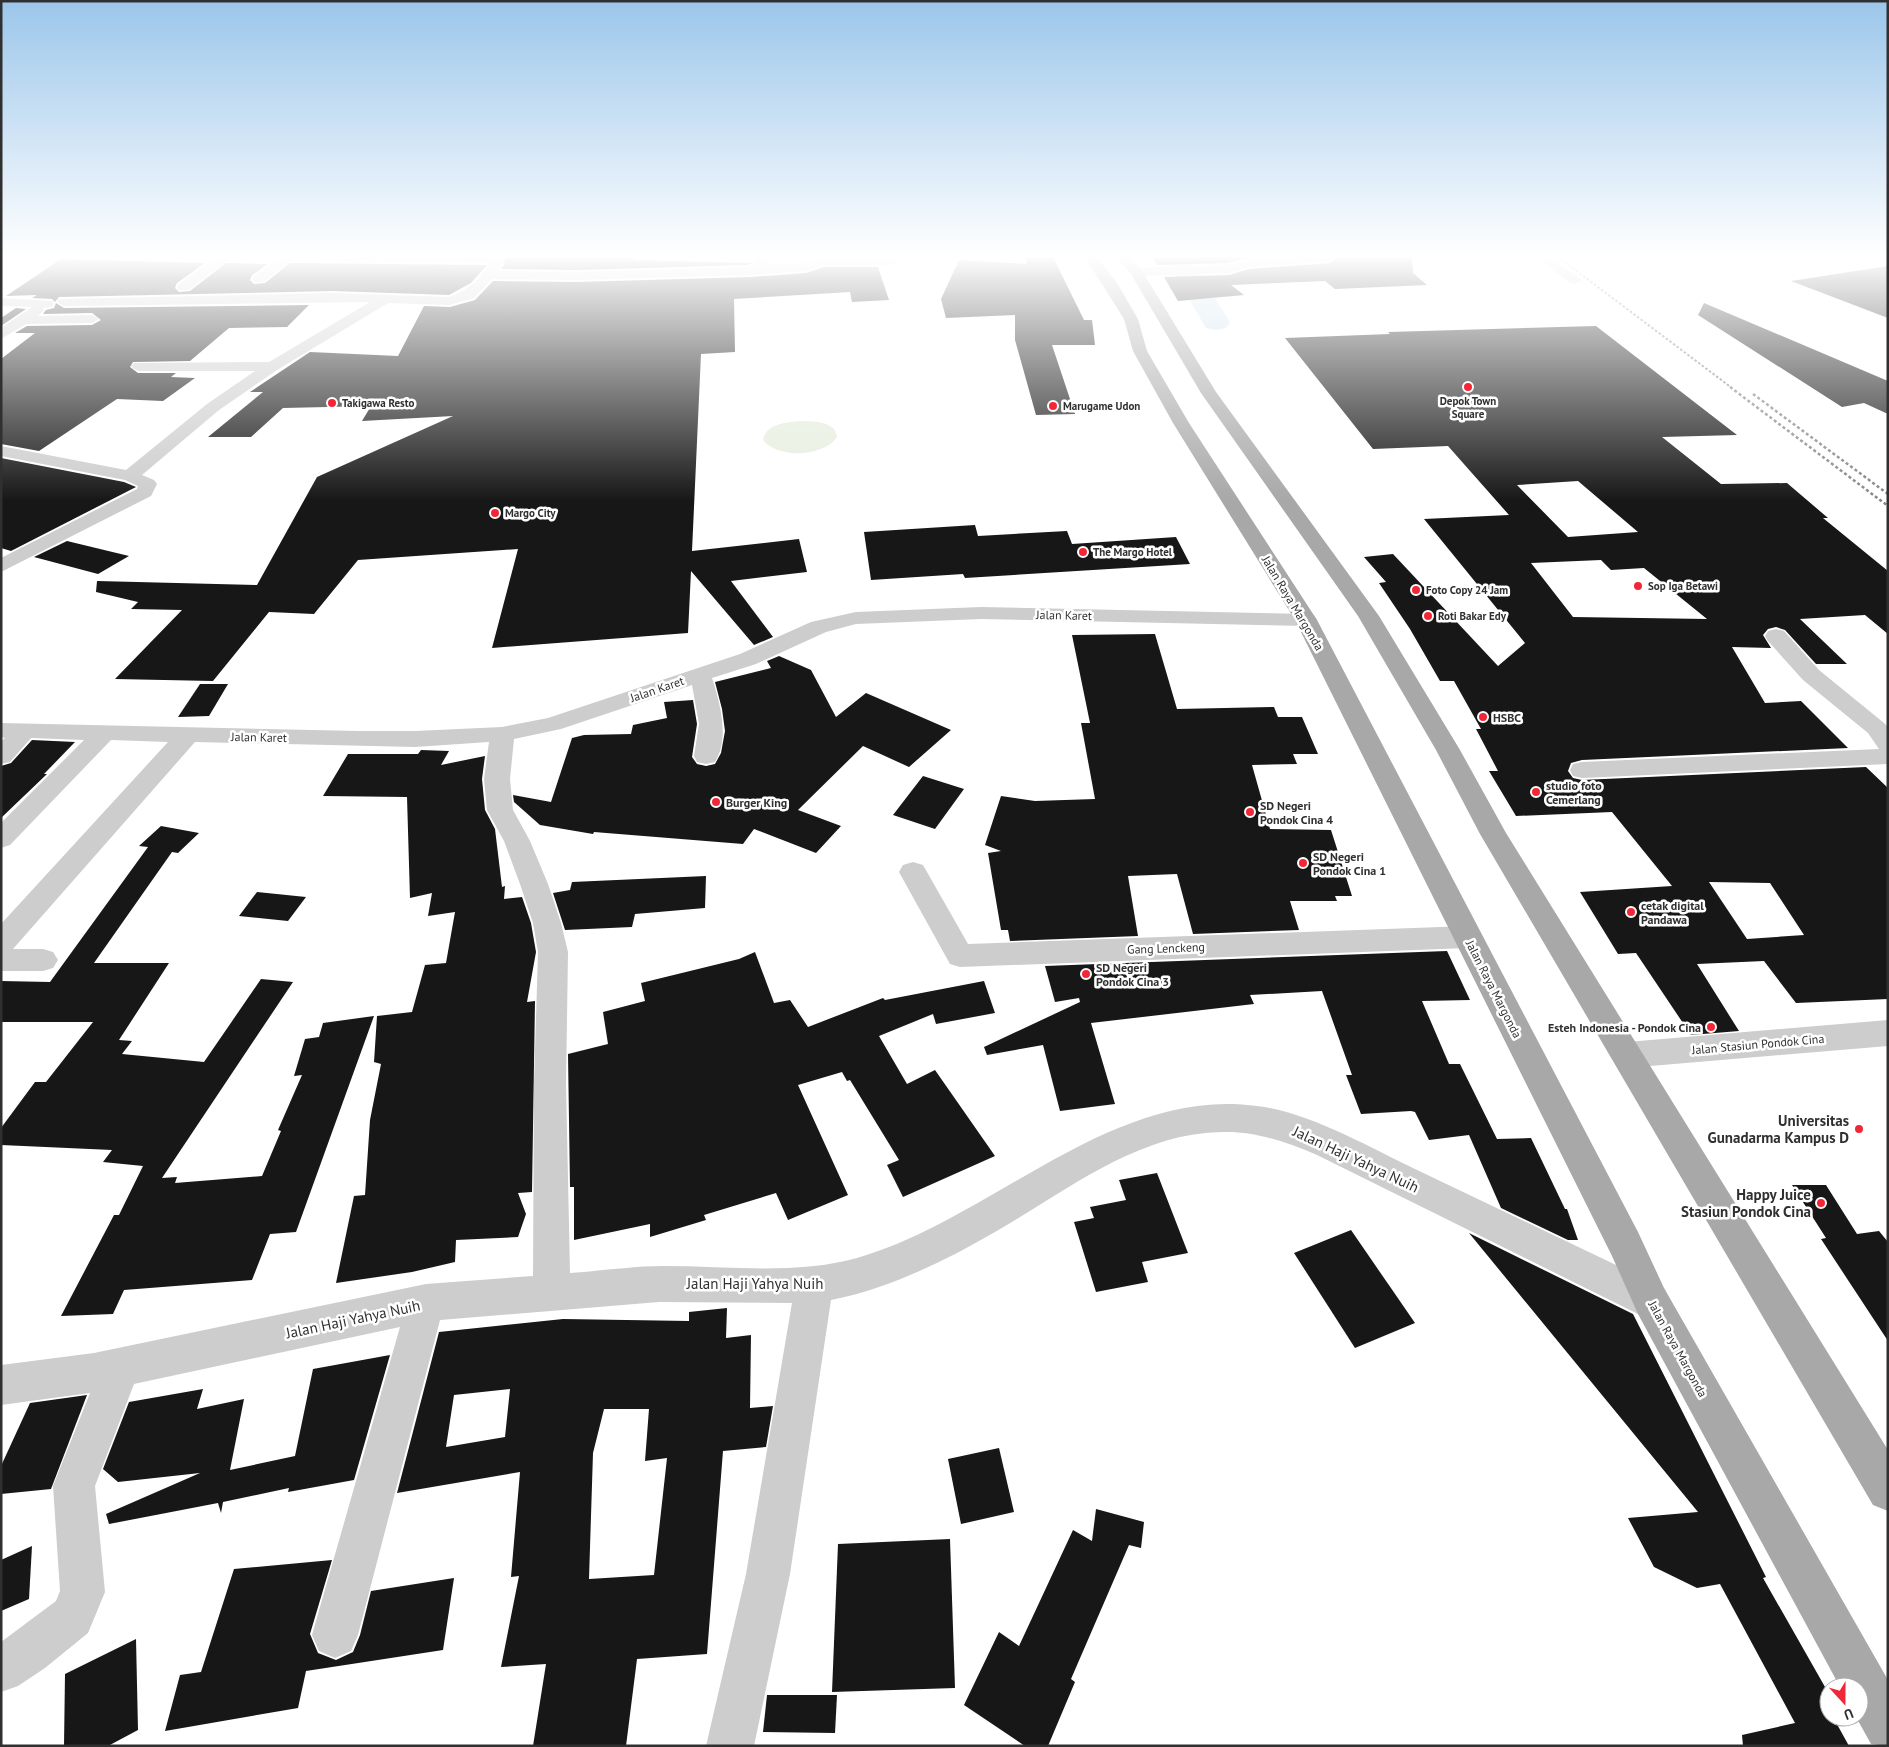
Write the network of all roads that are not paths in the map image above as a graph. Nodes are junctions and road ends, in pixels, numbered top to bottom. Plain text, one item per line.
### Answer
1 (320, 339) edge
2 (1136, 339) edge
3 (1176, 339) edge
4 (139, 366) dead end
5 (272, 367) junction
6 (1, 451) edge
7 (130, 476) junction
8 (1, 566) edge
9 (1306, 620) junction
10 (1776, 636) dead end
11 (700, 675) junction
12 (26, 729) junction
13 (1, 730) edge
14 (105, 732) junction
15 (502, 734) junction
16 (188, 735) junction
17 (1888, 744) edge
18 (1, 756) edge
19 (706, 756) dead end
20 (1888, 756) edge
21 (1582, 770) dead end
22 (1, 839) edge
23 (913, 872) dead end
24 (1468, 937) junction
25 (1, 943) edge
26 (1, 960) edge
27 (43, 960) dead end
28 (1888, 1032) edge
29 (1627, 1055) junction
30 (814, 1285) junction
31 (552, 1291) junction
32 (1651, 1301) junction
33 (426, 1303) junction
34 (121, 1366) junction
35 (1, 1386) edge
36 (1888, 1490) edge
37 (335, 1635) dead end
38 (1, 1668) edge
39 (1888, 1727) edge
40 (730, 1746) edge

1 - 5 street
2 - 9 main road, Jalan Raya Margonda
3 - 29 main road
4 - 5 street
5 - 7 street
6 - 7 street
7 - 8 street
9 - 11 street, Jalan Karet
9 - 24 main road, Jalan Raya Margonda
10 - 17 street
11 - 15 street, Jalan Karet
11 - 19 street
12 - 13 street, Jalan Karet
12 - 14 street, Jalan Karet
12 - 18 street
14 - 16 street, Jalan Karet
14 - 22 street
15 - 16 street, Jalan Karet
15 - 31 street
16 - 25 street
20 - 21 street
23 - 24 street, Gang Lenckeng
24 - 32 main road, Jalan Raya Margonda
26 - 27 street
28 - 29 street, Jalan Stasiun Pondok Cina
29 - 36 main road
30 - 31 street, Jalan Haji Yahya Nuih
30 - 32 street, Jalan Haji Yahya Nuih
30 - 40 street
31 - 33 street, Jalan Haji Yahya Nuih
32 - 39 main road, Jalan Raya Margonda
33 - 34 street, Jalan Haji Yahya Nuih
33 - 37 street
34 - 35 street, Jalan Haji Yahya Nuih
34 - 38 street

